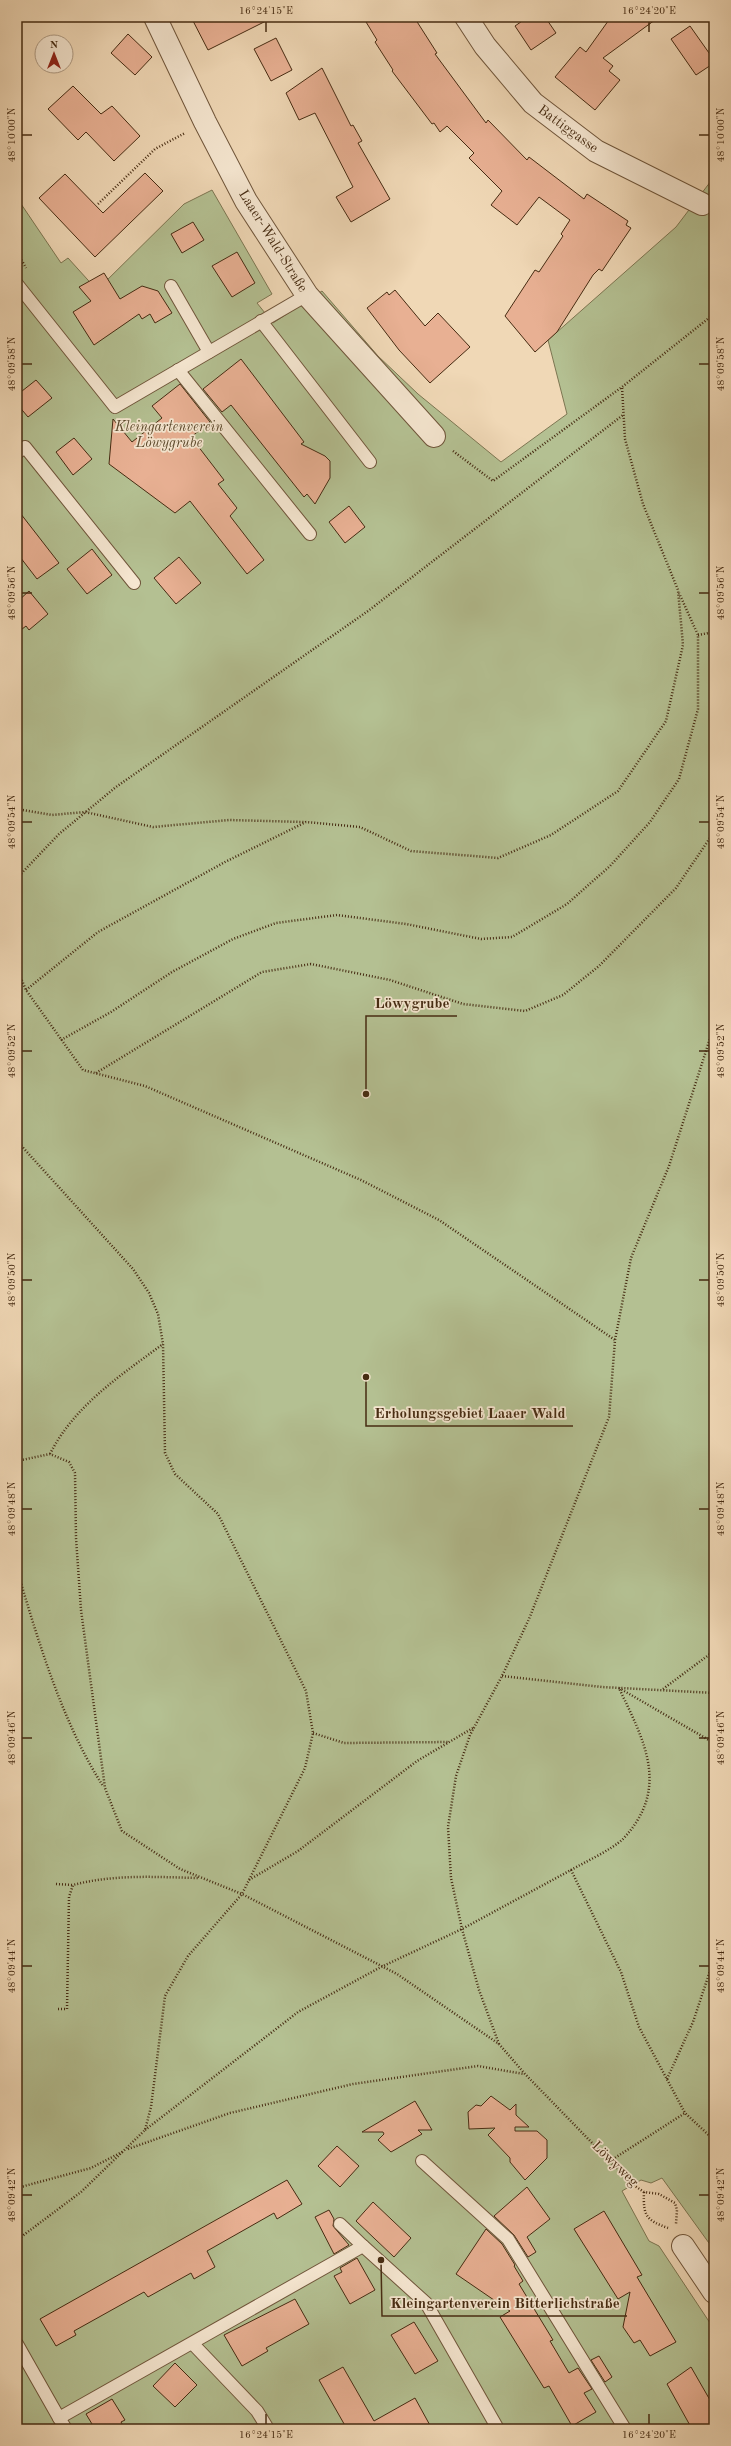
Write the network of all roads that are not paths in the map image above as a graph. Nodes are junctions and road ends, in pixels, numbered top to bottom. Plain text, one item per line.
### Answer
1 (155, 17) edge
2 (466, 17) edge
3 (702, 204) dead end
4 (17, 284) edge
5 (171, 286) dead end
6 (307, 295) junction
7 (261, 321) junction
8 (209, 352) junction
9 (178, 370) junction
10 (434, 436) road end
11 (17, 453) edge
12 (370, 462) dead end
13 (310, 534) dead end
14 (134, 583) dead end
15 (422, 2161) dead end
16 (340, 2224) dead end
17 (679, 2238) road end
18 (363, 2246) junction
19 (714, 2292) edge
20 (17, 2344) edge
21 (193, 2344) junction
22 (60, 2418) junction
23 (66, 2429) edge
24 (268, 2429) edge
25 (498, 2429) edge
26 (625, 2429) edge

1 - 6 street, Laaer-Wald-Straße
2 - 3 street, Battiggasse
4 - 9 lane
5 - 8 lane
6 - 7 lane
6 - 10 street, Laaer-Wald-Straße
7 - 8 lane
7 - 12 lane
8 - 9 lane
9 - 13 lane
11 - 14 lane
15 - 26 lane
16 - 18 lane
17 - 19 street
18 - 21 lane
18 - 25 lane
20 - 22 lane
21 - 22 lane
21 - 24 lane
22 - 23 lane

